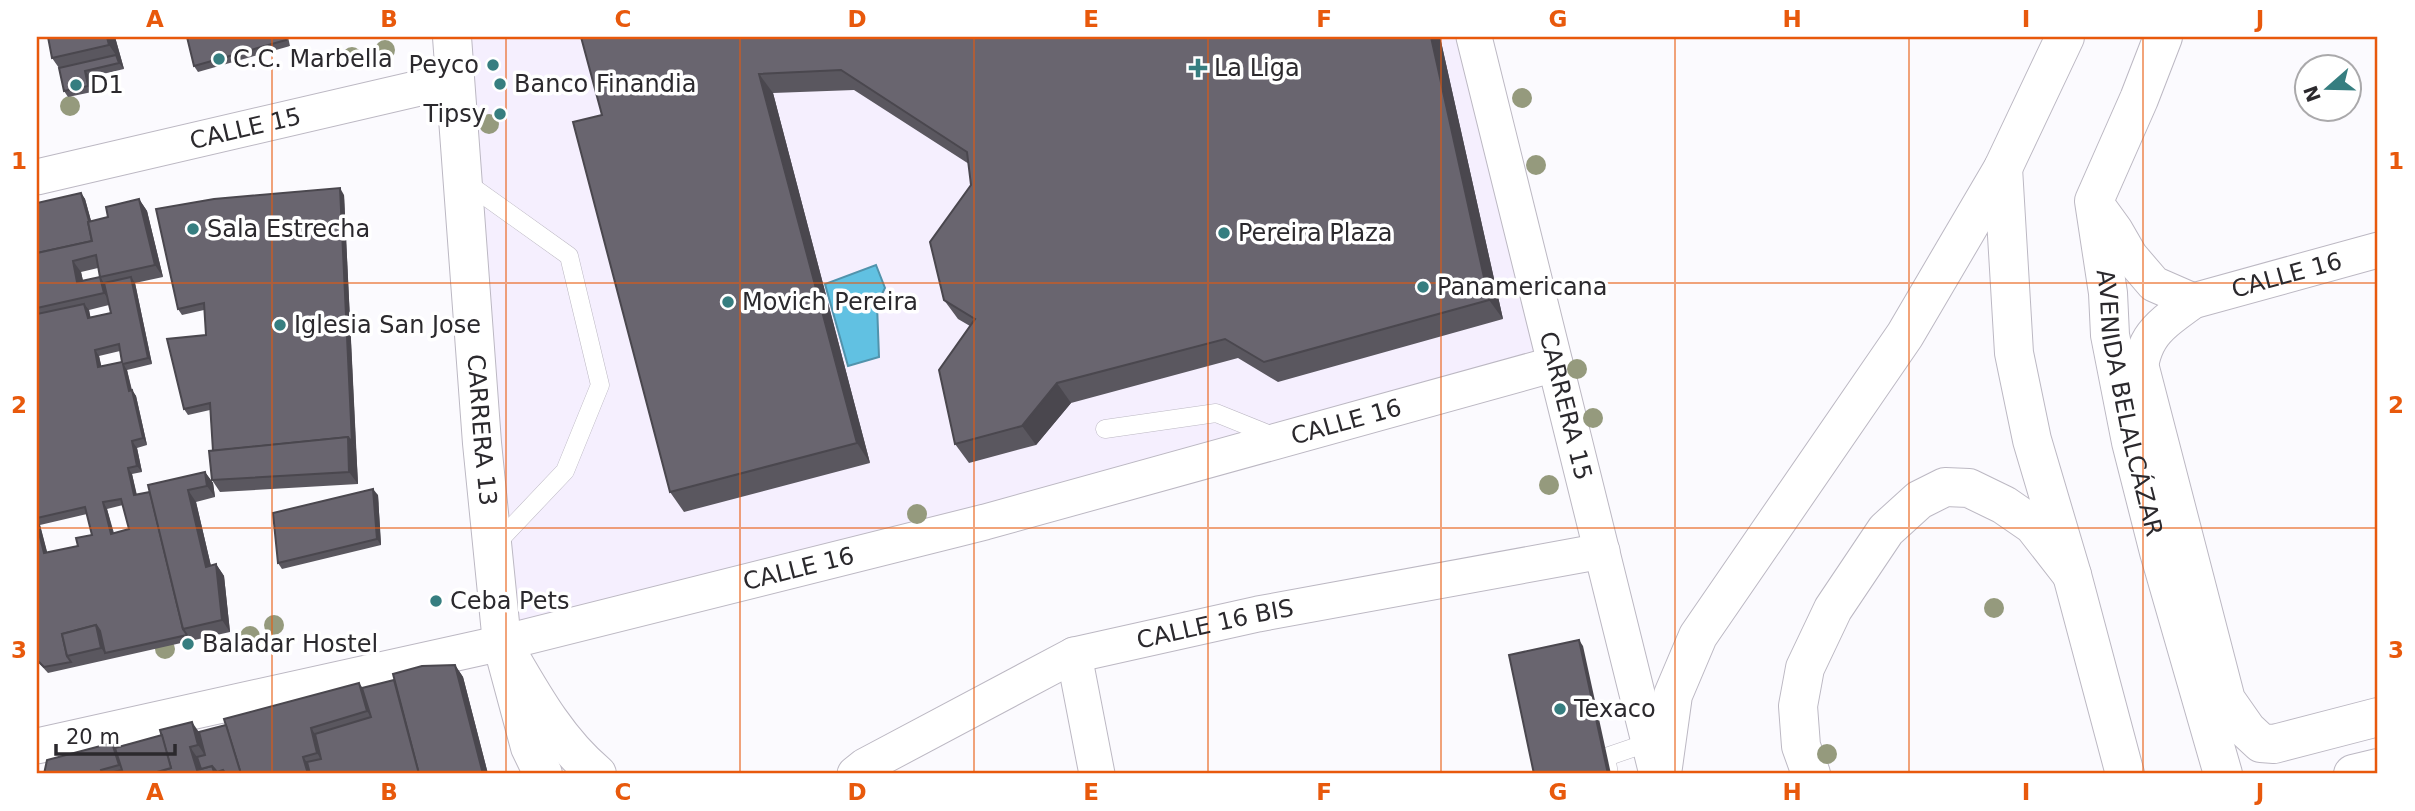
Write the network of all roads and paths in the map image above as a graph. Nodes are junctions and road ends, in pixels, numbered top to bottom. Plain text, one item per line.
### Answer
1 (452, 37) edge
2 (1474, 37) edge
3 (2065, 37) edge
4 (2163, 37) edge
5 (454, 80) junction
6 (2003, 168) junction
7 (37, 177) edge
8 (461, 179) junction
9 (2094, 201) junction
10 (2378, 250) edge
11 (2193, 301) junction
12 (1555, 365) junction
13 (2140, 368) junction
14 (1105, 429) dead end
15 (1281, 439) junction
16 (2131, 442) junction
17 (492, 548) junction
18 (1602, 551) junction
19 (2071, 575) junction
20 (502, 643) junction
21 (1074, 655) junction
22 (2378, 717) edge
23 (37, 746) edge
24 (1656, 763) edge
25 (2378, 768) edge
26 (542, 774) edge
27 (597, 774) edge
28 (855, 774) edge
29 (1097, 774) edge
30 (1609, 774) edge
31 (1811, 774) edge
32 (2125, 774) edge
33 (2223, 774) edge
34 (2353, 774) edge

1 - 5 main road, CARRERA 13
2 - 12 street, CARRERA 15
3 - 6 main road
4 - 9 main road
5 - 7 street, CALLE 15
5 - 8 main road, CARRERA 13
6 - 19 main road
6 - 24 main road
8 - 17 main road, CARRERA 13
8 - 17 lane
9 - 11 street
9 - 16 main road, AVENIDA BELALCÁZAR
10 - 11 street, CALLE 16
11 - 13 street, CALLE 16
12 - 15 street, CALLE 16
12 - 18 street, CARRERA 15
13 - 16 street, CALLE 16
13 - 22 main road
14 - 15 lane
15 - 20 street, CALLE 16
16 - 33 main road, AVENIDA BELALCÁZAR
17 - 20 main road, CARRERA 13
18 - 21 street, CALLE 16 BIS
18 - 24 street, CARRERA 15
19 - 31 main road
19 - 32 main road
20 - 23 street, CALLE 16
20 - 26 main road, CARRERA 13
20 - 27 main road
21 - 28 street, CALLE 16 BIS
21 - 29 street
24 - 30 lane
25 - 34 main road

